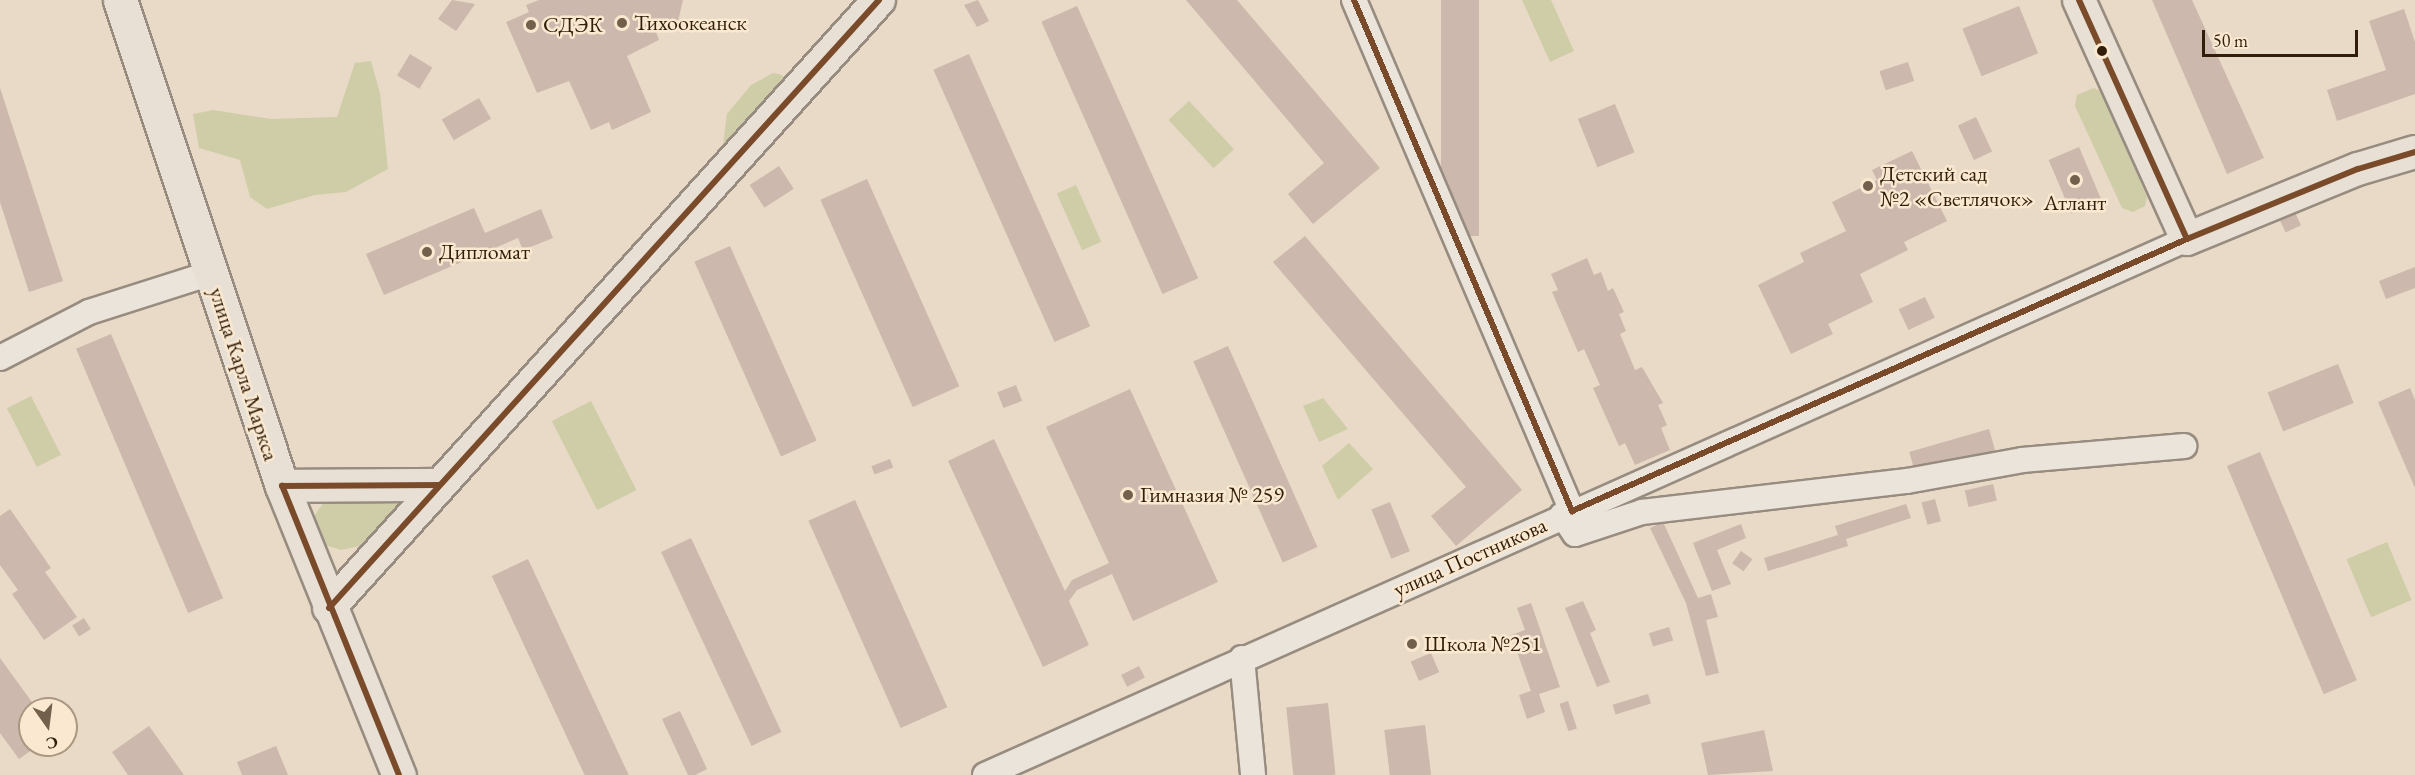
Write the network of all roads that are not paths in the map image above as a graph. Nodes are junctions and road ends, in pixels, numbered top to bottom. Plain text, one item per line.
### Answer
1 (120, 0) edge
2 (879, 0) edge
3 (1354, 0) edge
4 (2079, 0) edge
5 (2415, 152) edge
6 (2187, 239) junction
7 (211, 273) junction
8 (0, 358) edge
9 (2184, 446) dead end
10 (439, 485) junction
11 (282, 486) junction
12 (1567, 513) junction
13 (329, 608) junction
14 (1242, 658) junction
15 (399, 775) edge
16 (985, 775) edge
17 (1253, 775) edge

1 - 7 highway, улица Карла Маркса
2 - 10 main road
3 - 12 street
4 - 6 main road
5 - 6 main road
6 - 12 street, улица Постникова
7 - 8 street
7 - 11 highway, улица Карла Маркса
9 - 12 street
10 - 11 main road
10 - 13 main road
11 - 13 highway, улица Карла Маркса
12 - 14 street, улица Постникова
13 - 15 highway, улица Карла Маркса
14 - 16 street, улица Постникова
14 - 17 street

